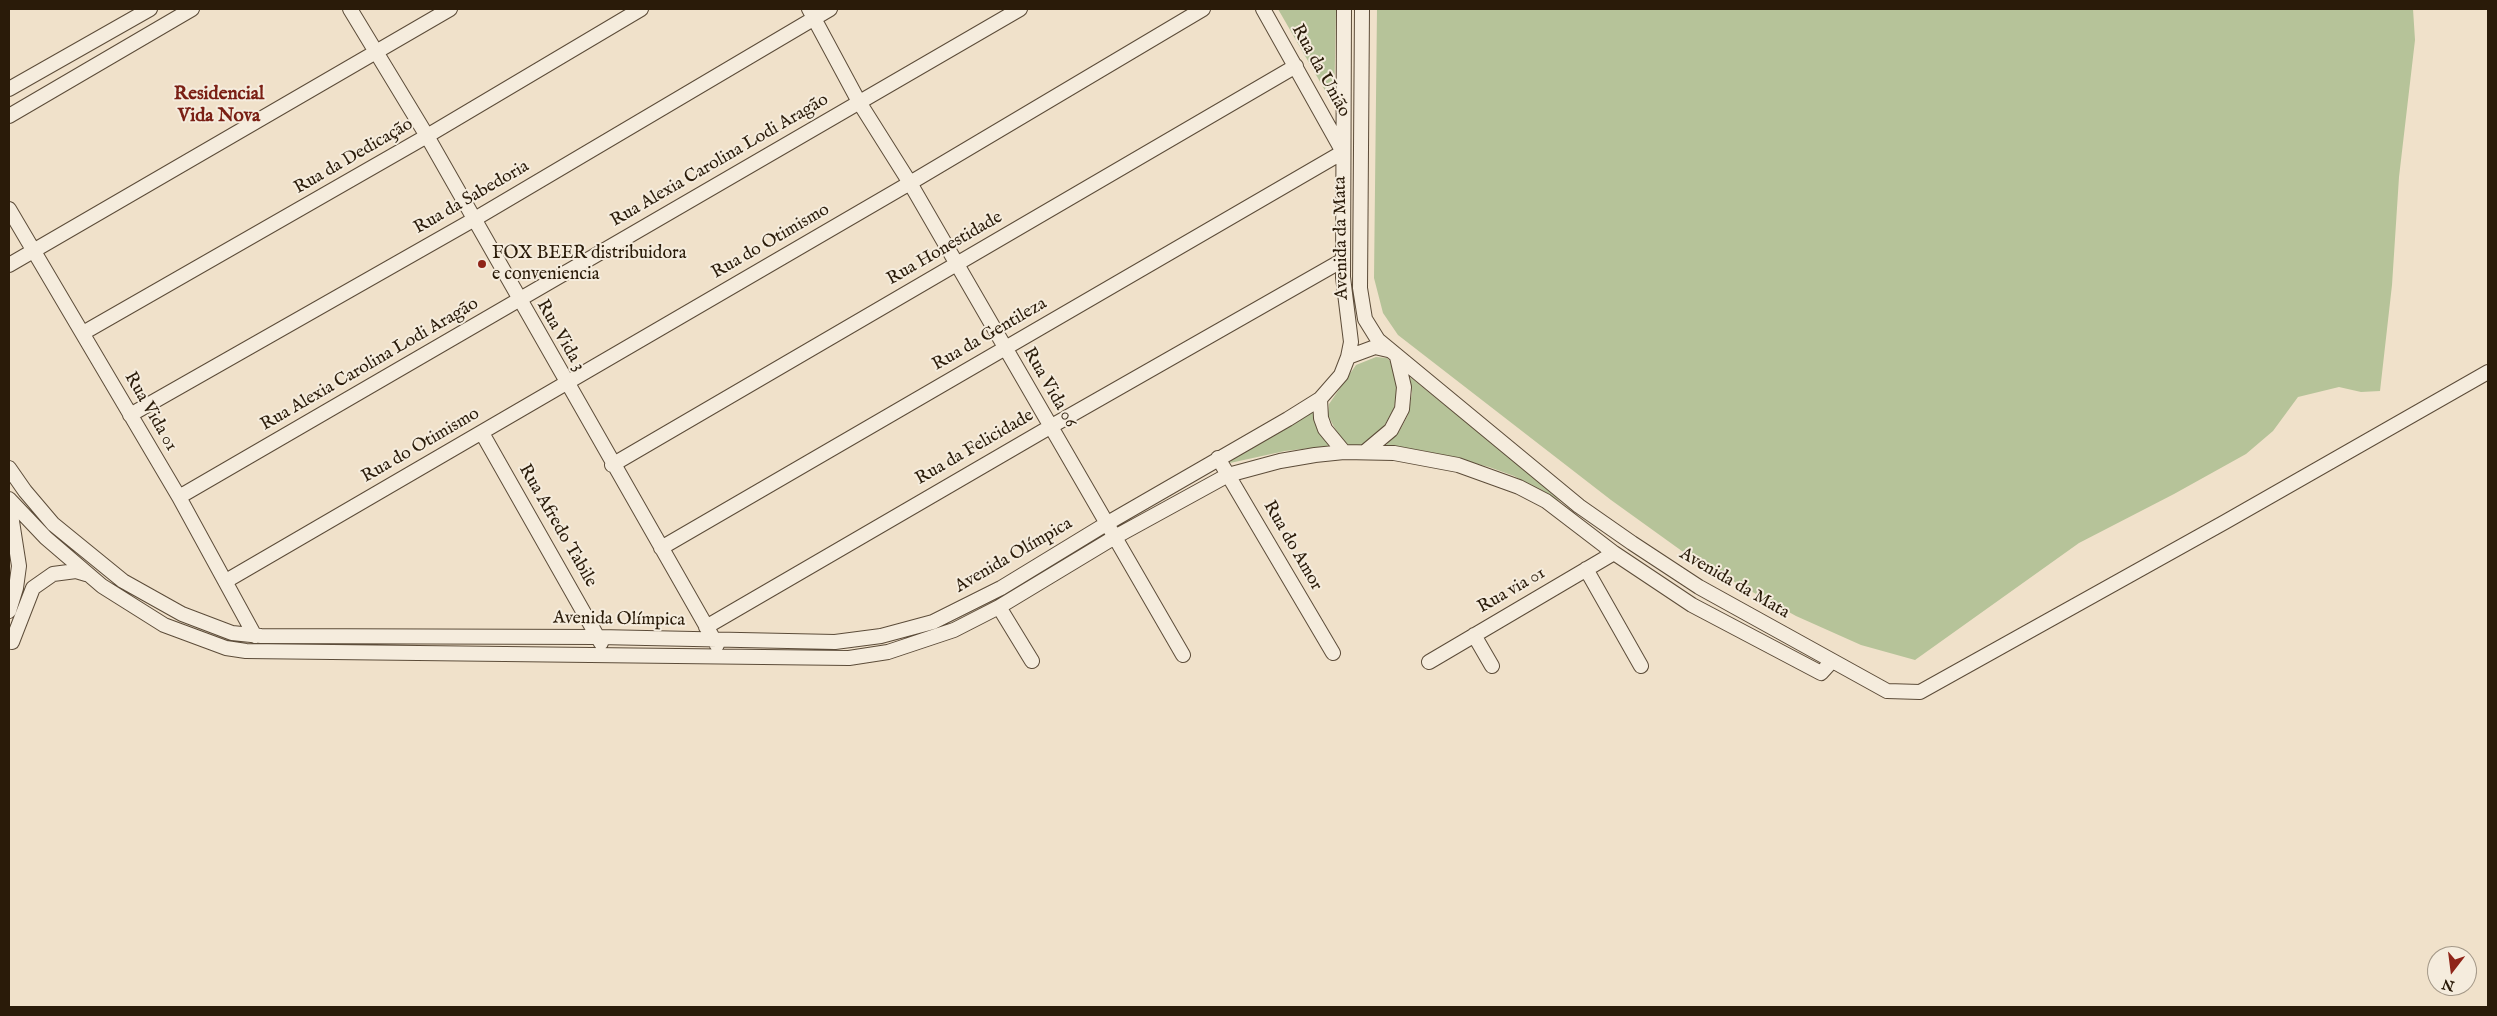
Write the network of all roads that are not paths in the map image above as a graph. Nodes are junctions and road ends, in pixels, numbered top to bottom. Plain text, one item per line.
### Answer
1 (150, 9) edge
2 (192, 9) edge
3 (350, 9) edge
4 (450, 9) edge
5 (640, 9) edge
6 (830, 9) edge
7 (1020, 9) edge
8 (1203, 9) edge
9 (1263, 9) edge
10 (1344, 9) edge
11 (1362, 9) edge
12 (812, 13) edge
13 (374, 52) junction
14 (1296, 66) junction
15 (9, 89) edge
16 (859, 102) junction
17 (9, 116) edge
18 (427, 136) junction
19 (1341, 153) junction
20 (910, 184) junction
21 (9, 209) edge
22 (473, 220) junction
23 (34, 250) junction
24 (1343, 260) junction
25 (9, 265) edge
26 (956, 265) junction
27 (518, 301) junction
28 (83, 333) junction
29 (1004, 348) junction
30 (1393, 353) junction
31 (1348, 357) junction
32 (2488, 372) edge
33 (565, 383) junction
34 (1320, 399) junction
35 (130, 415) junction
36 (1050, 427) junction
37 (482, 433) junction
38 (1239, 446) joint
39 (1366, 451) junction
40 (1344, 452) junction
41 (1218, 458) junction
42 (612, 465) junction
43 (9, 468) edge
44 (1253, 468) joint
45 (1228, 475) junction
46 (179, 497) junction
47 (9, 500) edge
48 (1106, 524) junction
49 (1115, 537) junction
50 (661, 548) junction
51 (1614, 553) junction
52 (1586, 569) junction
53 (86, 574) junction
54 (226, 581) junction
55 (999, 607) junction
56 (9, 611) edge
57 (706, 627) junction
58 (1474, 635) junction
59 (256, 636) junction
60 (599, 637) junction
61 (714, 640) junction
62 (10, 641) edge
63 (1333, 653) dead end
64 (606, 655) junction
65 (1184, 655) dead end
66 (723, 657) junction
67 (1032, 660) dead end
68 (1832, 661) junction
69 (1429, 662) dead end
70 (1492, 666) dead end
71 (1641, 666) dead end

1 - 15 street
2 - 17 street
3 - 13 street, Rua Vida 3
4 - 13 street
5 - 18 street, Rua da Dedicação
6 - 12 street, Rua da Sabedoria
7 - 16 street, Rua Alexia Carolina Lodi Aragão
8 - 20 street, Rua do Otimismo
9 - 14 street, Rua da União
10 - 19 street, Avenida da Mata
11 - 30 street, Avenida da Mata
12 - 16 street, Rua Vida 06
12 - 22 street, Rua da Sabedoria
13 - 18 street, Rua Vida 3
13 - 23 street
14 - 19 street, Rua da União
14 - 26 street, Rua Honestidade
16 - 20 street, Rua Vida 06
16 - 27 street, Rua Alexia Carolina Lodi Aragão
18 - 22 street, Rua Vida 3
18 - 28 street, Rua da Dedicação
19 - 24 street, Avenida da Mata
19 - 29 street, Rua da Gentileza
20 - 26 street, Rua Vida 06
20 - 33 street, Rua do Otimismo
21 - 23 street, Rua Vida 01
22 - 27 street, Rua Vida 3
22 - 35 street, Rua da Sabedoria
23 - 25 street
23 - 28 street, Rua Vida 01
24 - 31 street, Avenida da Mata
24 - 36 street, Rua da Felicidade
26 - 29 street, Rua Vida 06
26 - 42 street, Rua Honestidade
27 - 33 street, Rua Vida 3
27 - 46 street, Rua Alexia Carolina Lodi Aragão
28 - 35 street, Rua Vida 01
29 - 36 street, Rua Vida 06
29 - 50 street, Rua da Gentileza
30 - 31 street
30 - 39 street
30 - 68 street, Avenida da Mata
31 - 34 street, Avenida da Mata
32 - 68 street
33 - 37 street, Rua do Otimismo
33 - 42 street, Rua Vida 3
34 - 38 street, Avenida da Mata
34 - 40 street
35 - 46 street, Rua Vida 01
36 - 48 street, Rua Vida 06
36 - 57 street, Rua da Felicidade
37 - 54 street, Rua do Otimismo
37 - 60 street, Rua Afredo Tabile
38 - 41 street, Avenida Olímpica
39 - 40 street, Avenida da Mata
39 - 51 street, Avenida da Mata
40 - 44 street, Avenida da Mata
41 - 45 street, Rua do Amor
41 - 48 street, Avenida Olímpica
42 - 50 street, Rua Vida 3
43 - 59 street, Avenida Olímpica
44 - 45 street, Avenida Olímpica
45 - 49 street, Avenida Olímpica
45 - 63 street, Rua do Amor
46 - 54 street, Rua Vida 01
47 - 53 street, Avenida Olímpica
47 - 56 street, Avenida Olímpica
48 - 49 street, Rua Vida 06
48 - 61 street, Avenida Olímpica
49 - 55 street, Avenida Olímpica
49 - 65 street, Rua Vida 06
50 - 57 street, Rua Vida 3
51 - 52 street, Rua via 01
51 - 68 street, Avenida da Mata
52 - 58 street, Rua via 01
52 - 71 street
53 - 62 street
53 - 64 street, Avenida Olímpica
54 - 59 street, Rua Vida 01
55 - 66 street, Avenida Olímpica
55 - 67 street
57 - 61 street, Rua Vida 3
58 - 69 street, Rua via 01
58 - 70 street
59 - 60 street, Avenida Olímpica
60 - 61 street, Avenida Olímpica
60 - 64 street, Rua Afredo Tabile
61 - 66 street, Rua Vida 3
64 - 66 street, Avenida Olímpica

